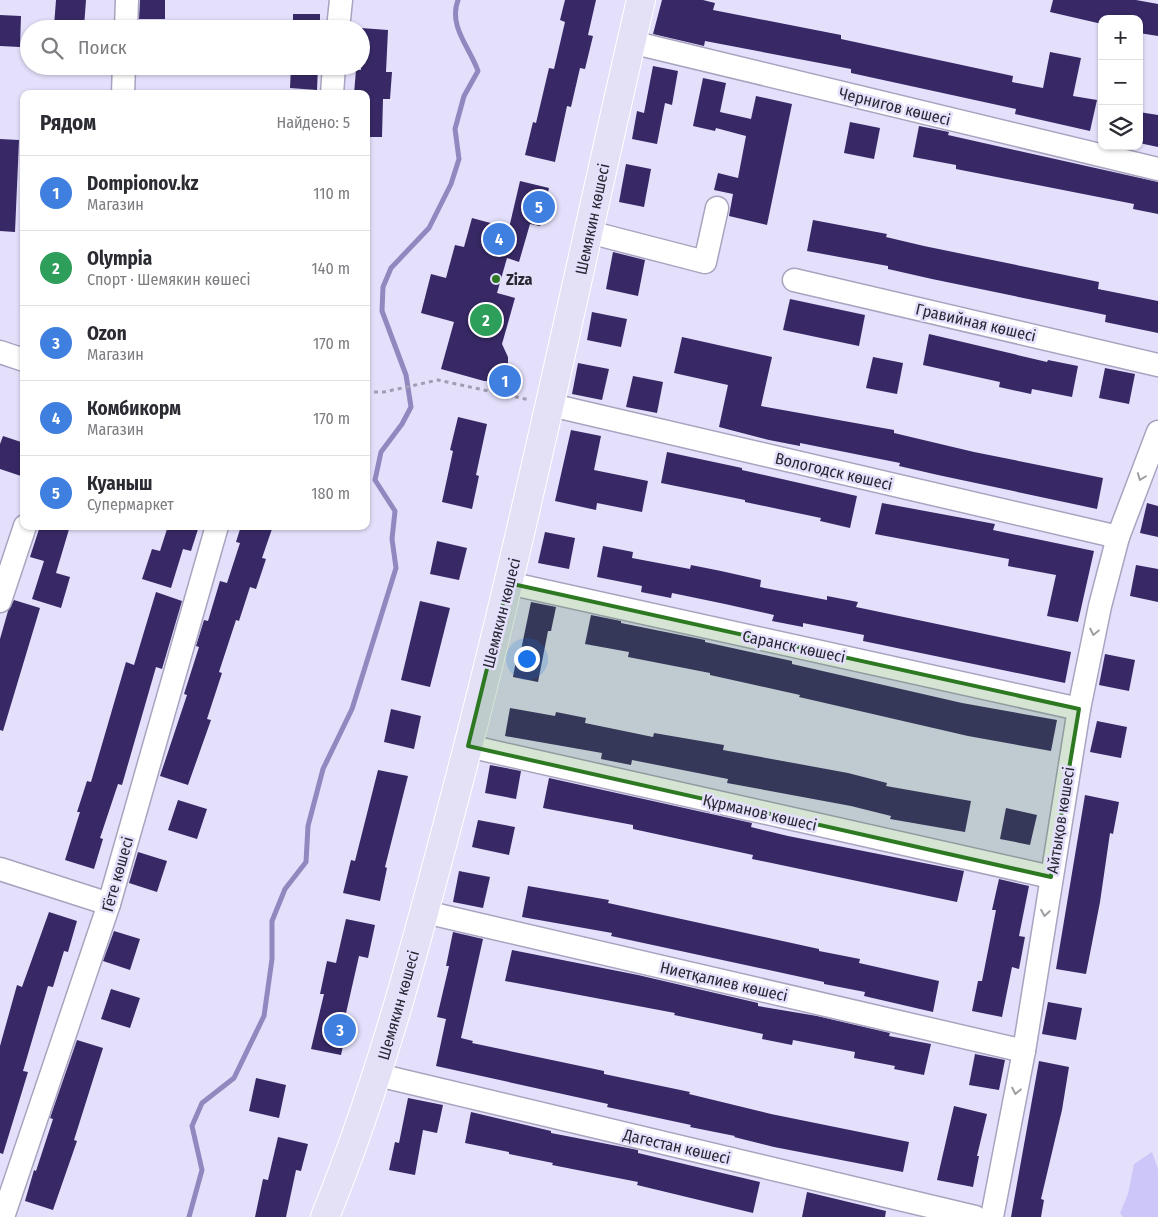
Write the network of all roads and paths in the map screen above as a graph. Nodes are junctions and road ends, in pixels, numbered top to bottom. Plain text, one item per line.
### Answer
1 (127, 0) edge
2 (341, 0) edge
3 (641, 0) edge
4 (126, 20) edge
5 (339, 20) edge
6 (631, 42) junction
7 (124, 75) edge
8 (333, 75) edge
9 (123, 90) edge
10 (332, 90) edge
11 (1158, 169) edge
12 (717, 208) dead end
13 (589, 232) junction
14 (794, 280) dead end
15 (0, 352) edge
16 (20, 359) edge
17 (1158, 365) edge
18 (370, 392) edge
19 (551, 405) junction
20 (1158, 432) edge
21 (24, 530) edge
22 (215, 530) edge
23 (1118, 537) junction
24 (508, 584) junction
25 (0, 602) edge
26 (1079, 709) junction
27 (468, 746) junction
28 (0, 869) edge
29 (1051, 877) junction
30 (109, 904) junction
31 (424, 912) junction
32 (1024, 1051) junction
33 (378, 1075) junction
34 (901, 1209) edge
35 (3, 1217) edge
36 (325, 1217) edge
37 (975, 1217) edge
38 (992, 1217) edge

1 - 4 street
2 - 5 street
3 - 6 main road, Шемякин көшесі
6 - 11 street, Чернигов көшесі
6 - 13 main road, Шемякин көшесі
7 - 9 street
8 - 10 street
12 - 13 street
13 - 19 main road, Шемякин көшесі
14 - 17 street, Гравийная көшесі
15 - 16 street
18 - 19 path
19 - 23 street, Вологодск көшесі
19 - 24 main road, Шемякин көшесі
20 -> 23 street, Айтықов көшесі
21 - 25 street
22 - 30 street, Гёте көшесі
23 -> 26 street, Айтықов көшесі
24 - 26 street, Саранск көшесі
24 - 27 main road, Шемякин көшесі
26 - 29 street, Айтықов көшесі
27 - 29 street, Құрманов көшесі
27 - 31 main road, Шемякин көшесі
28 - 30 street
29 -> 32 street, Айтықов көшесі
30 - 35 street, Гёте көшесі
31 - 32 street, Ниетқалиев көшесі
31 - 33 main road, Шемякин көшесі
32 -> 38 street, Айтықов көшесі
33 - 34 street, Дагестан көшесі
33 - 36 main road, Шемякин көшесі
34 - 37 street, Дагестан көшесі

